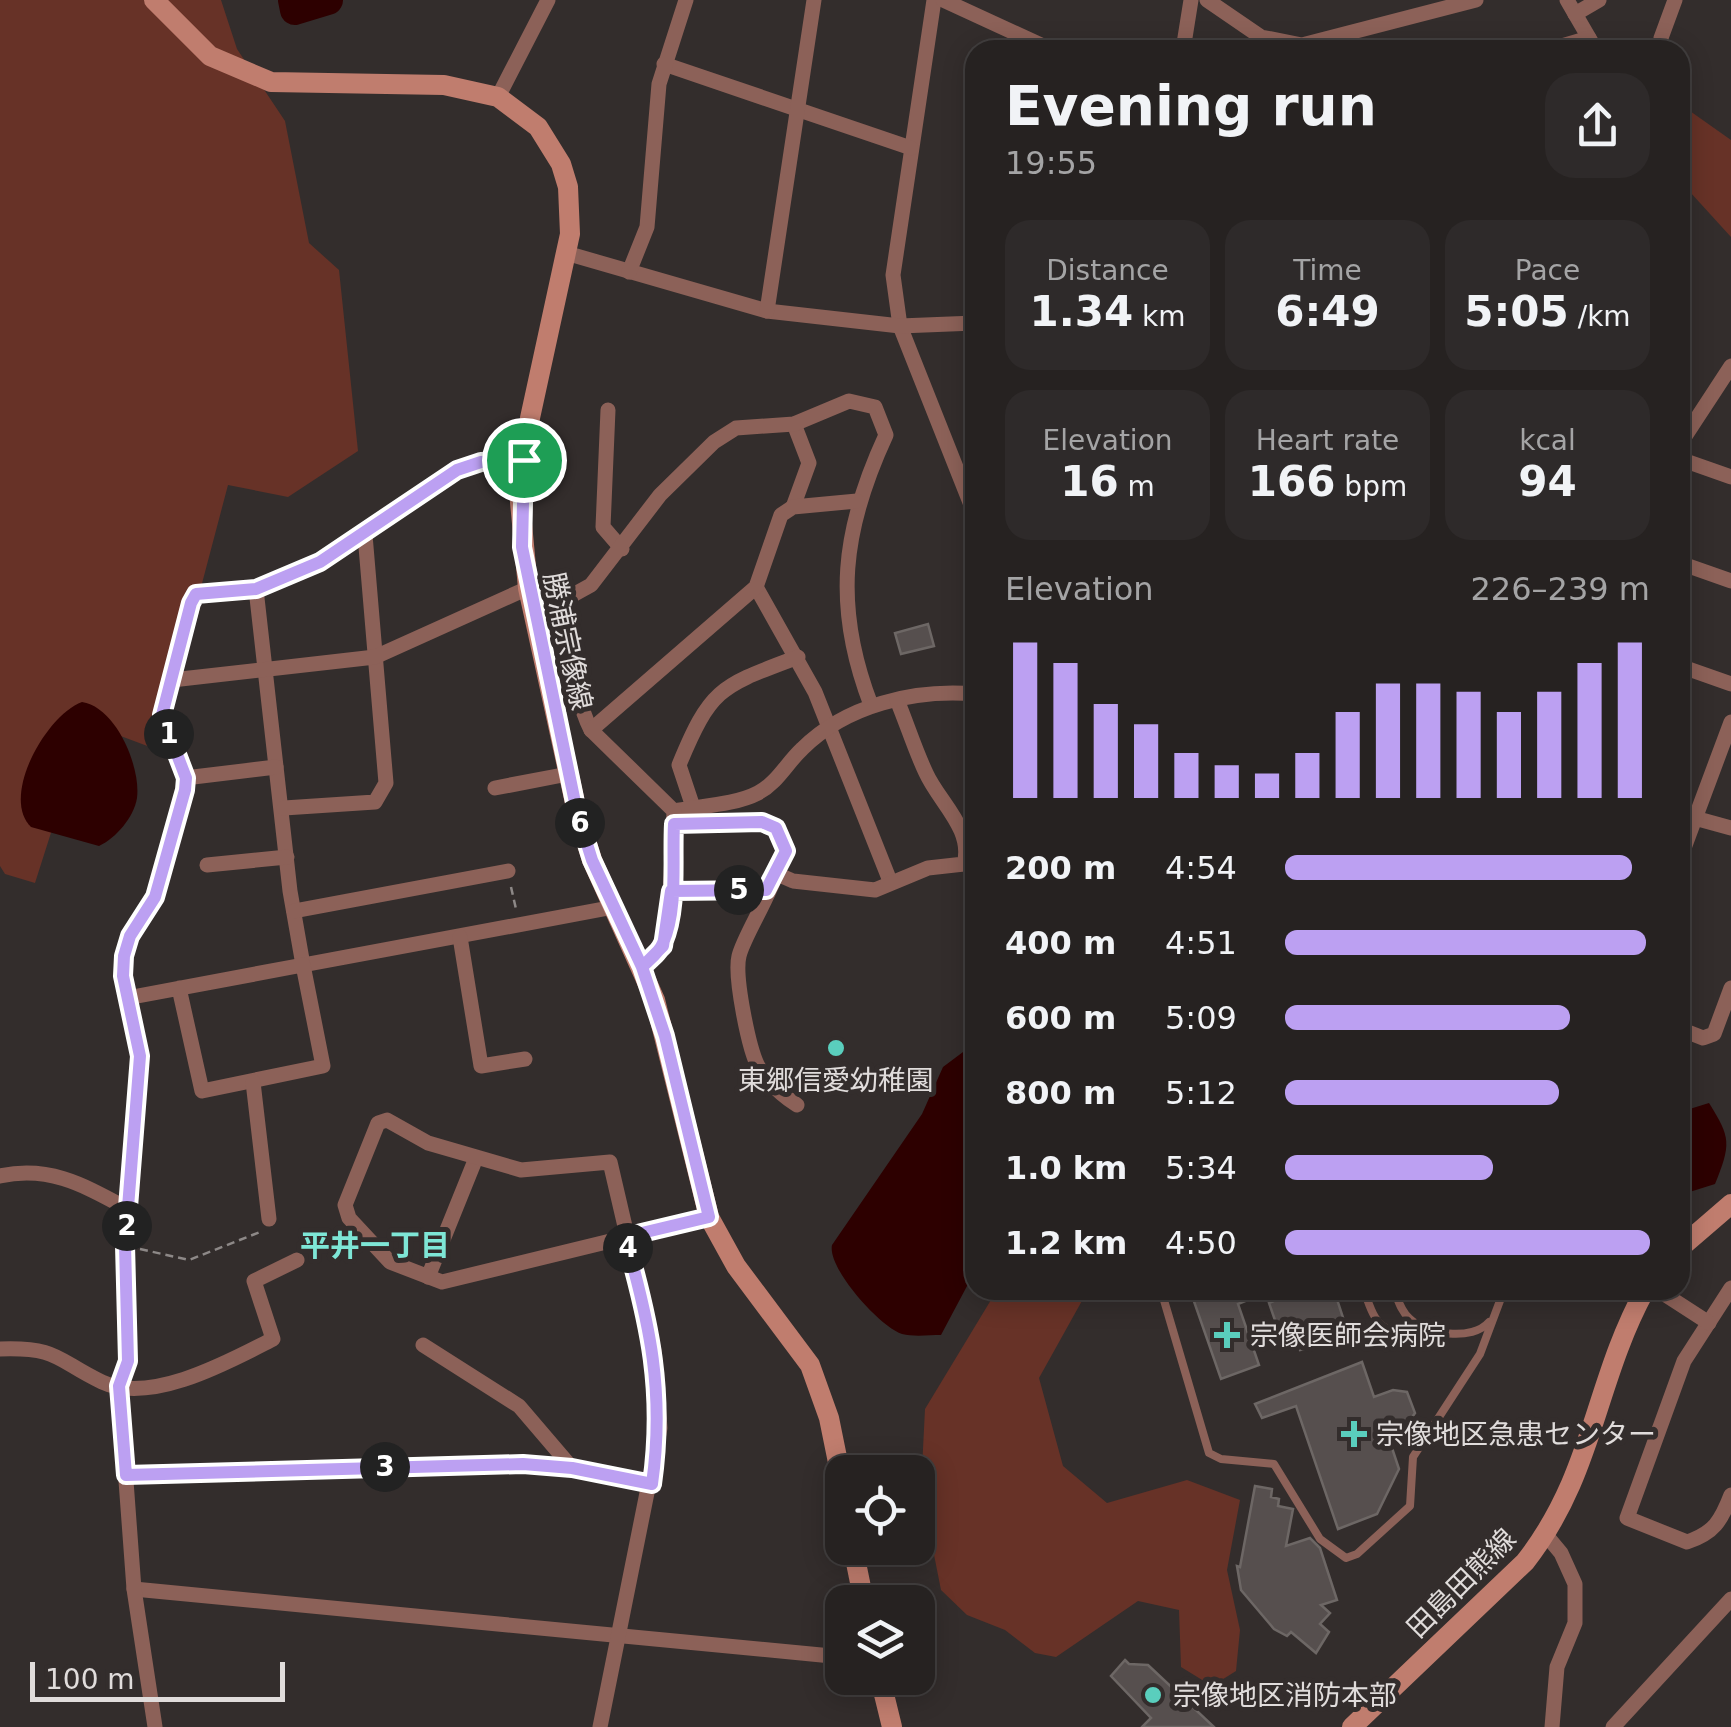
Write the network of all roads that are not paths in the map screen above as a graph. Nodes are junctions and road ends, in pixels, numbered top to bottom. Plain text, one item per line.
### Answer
1 (154, 0) edge
2 (548, 0) edge
3 (686, 0) edge
4 (814, 0) edge
5 (934, 0) edge
6 (943, 0) edge
7 (1191, 0) edge
8 (1207, 0) edge
9 (1476, 0) edge
10 (1599, 0) edge
11 (1675, 0) edge
12 (1571, 7) edge
13 (1662, 38) dead end
14 (1030, 40) edge
15 (1185, 40) edge
16 (1275, 40) edge
17 (1325, 40) edge
18 (1591, 40) edge
19 (664, 64) junction
20 (498, 97) junction
21 (798, 110) junction
22 (911, 148) junction
23 (566, 253) junction
24 (629, 272) junction
25 (766, 310) junction
26 (965, 323) edge
27 (900, 326) junction
28 (1730, 372) edge
29 (608, 410) dead end
30 (794, 424) junction
31 (1690, 430) edge
32 (524, 460) junction
33 (1690, 463) edge
34 (1731, 477) edge
35 (965, 490) edge
36 (856, 500) junction
37 (792, 507) junction
38 (365, 535) junction
39 (622, 549) junction
40 (1690, 566) edge
41 (1731, 581) edge
42 (756, 586) junction
43 (528, 588) junction
44 (256, 589) junction
45 (374, 658) junction
46 (798, 658) junction
47 (266, 668) junction
48 (1690, 670) edge
49 (172, 680) junction
50 (1731, 684) edge
51 (965, 693) edge
52 (897, 700) junction
53 (871, 705) junction
54 (1731, 722) edge
55 (828, 728) junction
56 (591, 730) junction
57 (276, 767) junction
58 (568, 774) junction
59 (186, 778) junction
60 (495, 788) dead end
61 (694, 807) junction
62 (284, 808) junction
63 (1690, 812) edge
64 (1690, 817) edge
65 (674, 818) junction
66 (1731, 828) edge
67 (965, 843) edge
68 (287, 857) junction
69 (965, 861) edge
70 (207, 865) dead end
71 (508, 871) road end
72 (777, 874) junction
73 (890, 881) junction
74 (614, 907) junction
75 (294, 911) junction
76 (460, 937) junction
77 (303, 965) junction
78 (642, 967) junction
79 (178, 988) junction
80 (1731, 988) edge
81 (127, 998) junction
82 (1690, 1033) edge
83 (525, 1059) dead end
84 (253, 1082) junction
85 (798, 1105) dead end
86 (476, 1158) junction
87 (0, 1176) edge
88 (1731, 1204) edge
89 (128, 1208) junction
90 (709, 1217) junction
91 (269, 1219) road end
92 (625, 1237) junction
93 (1690, 1239) edge
94 (297, 1260) dead end
95 (428, 1277) junction
96 (1731, 1288) edge
97 (1164, 1300) edge
98 (1367, 1300) edge
99 (1399, 1300) edge
100 (1500, 1300) edge
101 (1640, 1300) edge
102 (1673, 1300) edge
103 (1496, 1310) junction
104 (1709, 1323) junction
105 (1450, 1332) junction
106 (423, 1345) dead end
107 (0, 1349) edge
108 (119, 1386) junction
109 (835, 1455) edge
110 (572, 1468) junction
111 (126, 1475) junction
112 (652, 1484) junction
113 (1731, 1496) edge
114 (1546, 1535) junction
115 (134, 1589) junction
116 (1729, 1605) edge
117 (620, 1636) junction
118 (825, 1655) edge
119 (884, 1695) edge
120 (155, 1727) edge
121 (600, 1727) edge
122 (892, 1727) edge
123 (1352, 1727) edge
124 (1552, 1727) edge
125 (1612, 1727) edge

1 - 20 main road, 勝浦宗像線
2 - 20 street
3 - 19 street
4 - 21 street
5 - 22 street
6 - 14 street
7 - 15 street
8 - 16 street
9 - 17 street
10 - 12 street
11 - 13 street
12 - 18 street
19 - 21 street
19 - 24 street
20 - 23 main road, 勝浦宗像線
21 - 22 street
21 - 25 street
22 - 27 street
23 - 24 street
23 - 32 main road, 勝浦宗像線
24 - 25 street
25 - 27 street
26 - 27 street
27 - 35 street
28 - 31 street
29 - 39 street
30 - 36 street
30 - 37 street
30 - 39 street
32 - 38 street
32 - 43 main road, 勝浦宗像線
33 - 34 street
36 - 37 street
36 - 53 street
37 - 42 street
38 - 44 street
38 - 45 street
39 - 56 street
40 - 41 street
42 - 46 street
42 - 56 street
43 - 45 street
43 - 58 main road, 勝浦宗像線
44 - 47 street
44 - 49 street
45 - 47 street
45 - 62 street
46 - 55 street
46 - 61 street
47 - 49 street
47 - 57 street
48 - 50 street
49 - 59 street
51 - 52 street
52 - 53 street
52 - 67 street
53 - 55 street
54 - 63 street
55 - 61 street
55 - 73 street
56 - 65 street
57 - 59 street
57 - 62 street
58 - 60 street
58 - 74 main road, 勝浦宗像線
59 - 81 street
61 - 65 street
62 - 68 street
64 - 66 street
65 - 72 street
65 - 78 street
68 - 70 street
68 - 75 street
69 - 73 street
71 - 75 street
72 - 73 street
72 - 85 street
74 - 76 street
74 - 78 main road, 勝浦宗像線
75 - 77 street
76 - 77 street
76 - 83 street
77 - 79 street
77 - 84 street
78 - 90 main road, 勝浦宗像線
79 - 81 street
79 - 84 street
80 - 82 street
81 - 89 street
84 - 91 street
86 - 92 street
86 - 95 street
86 - 95 street
87 - 89 street
88 - 93 main road
89 - 108 street
90 - 92 street
90 - 109 main road, 勝浦宗像線
92 - 95 street
92 - 112 street
94 - 108 street
96 - 104 street
97 - 103 lane
98 - 105 lane
99 - 105 lane
100 - 103 lane
101 - 114 main road, 田島田熊線
102 - 104 street
103 - 105 lane
104 - 113 street
106 - 110 street
107 - 108 street
108 - 111 street
110 - 111 street
110 - 112 street
111 - 115 street
112 - 117 street
114 - 123 main road, 田島田熊線
114 - 124 street
115 - 117 street
115 - 120 street
116 - 125 street
117 - 118 street
117 - 121 street
119 - 122 main road

